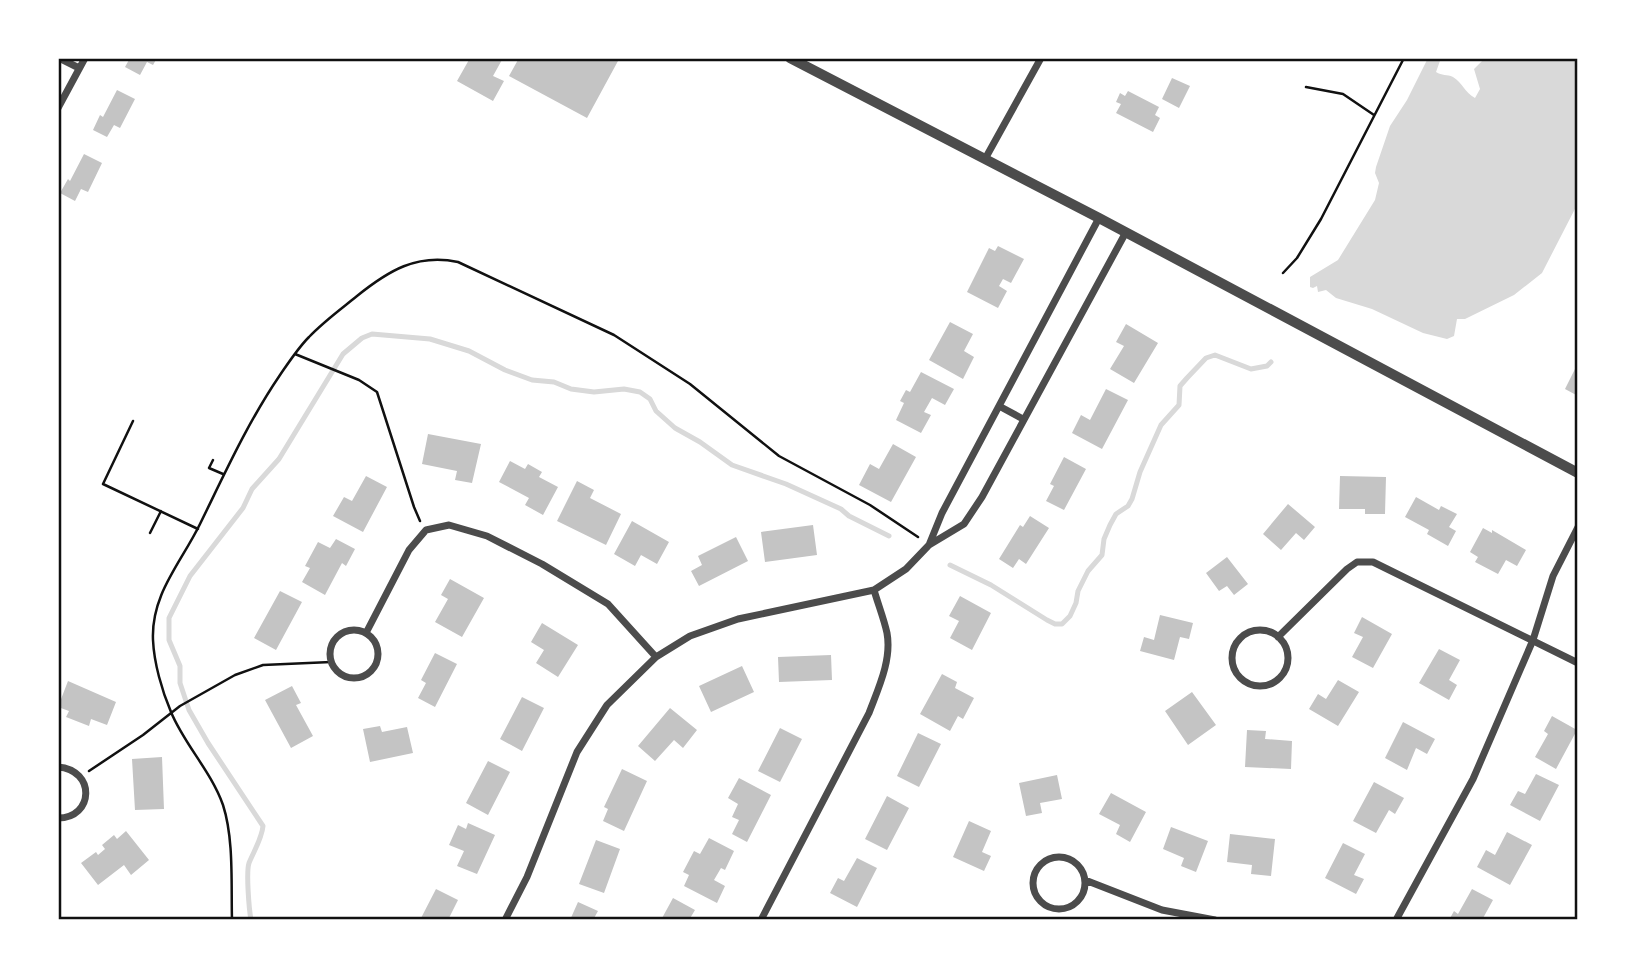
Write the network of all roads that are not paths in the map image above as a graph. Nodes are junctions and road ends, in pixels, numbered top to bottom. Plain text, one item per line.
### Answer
1 (59, 58) edge
2 (85, 58) edge
3 (790, 58) edge
4 (1041, 58) edge
5 (79, 68) junction
6 (58, 108) edge
7 (985, 159) junction
8 (1099, 218) junction
9 (1125, 232) junction
10 (999, 406) junction
11 (1023, 419) junction
12 (1578, 474) edge
13 (1578, 527) edge
14 (929, 545) junction
15 (874, 590) junction
16 (366, 633) junction
17 (1279, 637) junction
18 (1533, 640) junction
19 (656, 657) junction
20 (1578, 663) edge
21 (58, 767) edge
22 (58, 818) edge
23 (1085, 880) junction
24 (505, 920) edge
25 (761, 920) edge
26 (1215, 920) edge
27 (1396, 920) edge

1 - 5 street
2 - 5 street
3 - 7 street
4 - 7 street
5 - 6 street
7 - 8 street
8 - 9 street
8 - 10 street
9 - 11 street
9 - 12 street
10 - 11 street
10 - 14 street
11 - 14 street
13 - 18 street
14 - 15 street
15 - 19 street
15 - 25 street
16 - 16 street
16 - 19 street
17 - 17 street
17 - 18 street
18 - 20 street
18 - 27 street
19 - 24 street
21 - 22 street
23 - 23 street
23 - 26 street

